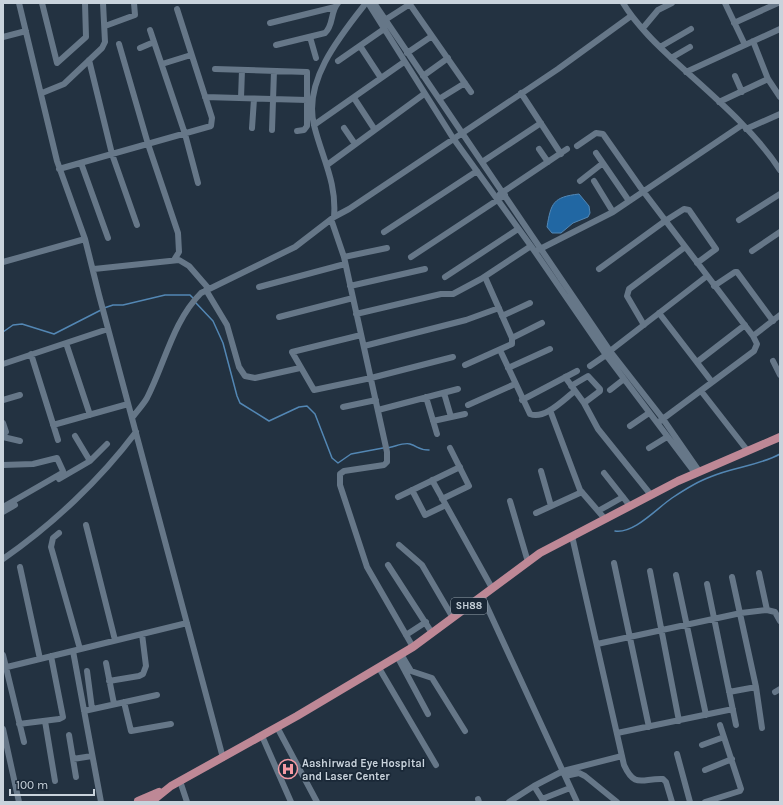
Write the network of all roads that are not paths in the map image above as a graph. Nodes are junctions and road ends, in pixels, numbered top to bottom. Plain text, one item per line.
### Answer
1 (19, 3) edge
2 (42, 3) edge
3 (85, 3) edge
4 (103, 3) edge
5 (134, 3) edge
6 (367, 3) edge
7 (374, 3) edge
8 (410, 3) edge
9 (623, 3) edge
10 (672, 3) edge
11 (725, 3) edge
12 (778, 3) edge
13 (336, 5) edge
14 (660, 5) edge
15 (177, 9) dead end
16 (631, 16) junction
17 (385, 20) junction
18 (270, 23) dead end
19 (734, 23) junction
20 (105, 26) junction
21 (643, 28) junction
22 (691, 28) dead end
23 (384, 29) junction
24 (780, 29) edge
25 (150, 30) dead end
26 (26, 31) junction
27 (432, 36) junction
28 (3, 37) edge
29 (310, 37) junction
30 (753, 41) junction
31 (154, 42) junction
32 (119, 44) dead end
33 (276, 45) dead end
34 (744, 45) junction
35 (360, 46) junction
36 (660, 47) junction
37 (690, 47) dead end
38 (140, 48) dead end
39 (408, 53) junction
40 (192, 55) junction
41 (316, 58) dead end
42 (448, 58) junction
43 (671, 58) junction
44 (89, 60) junction
45 (338, 61) dead end
46 (404, 62) junction
47 (162, 64) junction
48 (215, 69) dead end
49 (242, 70) junction
50 (274, 71) junction
51 (686, 72) junction
52 (423, 76) junction
53 (734, 76) dead end
54 (381, 78) junction
55 (768, 79) junction
56 (465, 83) junction
57 (471, 92) dead end
58 (742, 92) junction
59 (42, 93) junction
60 (521, 93) junction
61 (424, 94) junction
62 (205, 97) junction
63 (780, 97) edge
64 (241, 98) junction
65 (354, 98) junction
66 (254, 99) junction
67 (273, 99) junction
68 (439, 99) junction
69 (307, 100) junction
70 (719, 102) junction
71 (780, 114) edge
72 (541, 123) junction
73 (314, 125) junction
74 (744, 127) junction
75 (252, 128) dead end
76 (344, 128) dead end
77 (272, 130) dead end
78 (375, 130) junction
79 (296, 131) dead end
80 (461, 132) junction
81 (185, 134) junction
82 (453, 138) junction
83 (148, 144) junction
84 (355, 144) junction
85 (577, 146) dead end
86 (539, 149) dead end
87 (567, 149) dead end
88 (596, 153) dead end
89 (112, 154) junction
90 (561, 154) junction
91 (482, 162) junction
92 (548, 162) junction
93 (81, 163) junction
94 (603, 163) junction
95 (327, 165) junction
96 (59, 169) junction
97 (780, 170) edge
98 (477, 171) junction
99 (580, 181) dead end
100 (594, 181) dead end
101 (198, 183) dead end
102 (643, 191) junction
103 (504, 194) junction
104 (780, 194) edge
105 (496, 199) junction
106 (629, 201) junction
107 (614, 212) junction
108 (332, 218) junction
109 (739, 220) dead end
110 (665, 221) junction
111 (137, 225) dead end
112 (518, 229) junction
113 (384, 232) dead end
114 (780, 232) edge
115 (108, 238) dead end
116 (85, 239) junction
117 (685, 247) junction
118 (387, 248) dead end
119 (535, 249) junction
120 (752, 251) dead end
121 (344, 257) junction
122 (411, 257) dead end
123 (174, 260) junction
124 (3, 262) edge
125 (697, 263) junction
126 (345, 264) junction
127 (94, 269) junction
128 (424, 269) dead end
129 (600, 269) dead end
130 (707, 276) junction
131 (445, 277) dead end
132 (485, 277) junction
133 (350, 286) junction
134 (714, 286) junction
135 (259, 287) dead end
136 (205, 291) junction
137 (353, 298) junction
138 (530, 303) dead end
139 (499, 308) junction
140 (659, 313) junction
141 (356, 314) junction
142 (780, 315) edge
143 (502, 316) junction
144 (279, 317) dead end
145 (773, 321) junction
146 (542, 323) dead end
147 (644, 325) junction
148 (744, 325) junction
149 (108, 329) junction
150 (361, 335) junction
151 (753, 336) junction
152 (512, 338) junction
153 (66, 343) junction
154 (364, 346) junction
155 (550, 349) dead end
156 (500, 350) junction
157 (608, 353) junction
158 (31, 354) junction
159 (453, 357) dead end
160 (773, 361) dead end
161 (697, 362) junction
162 (3, 364) edge
163 (464, 365) dead end
164 (590, 366) dead end
165 (300, 368) junction
166 (508, 368) junction
167 (577, 371) dead end
168 (780, 375) edge
169 (371, 378) junction
170 (565, 378) junction
171 (624, 379) junction
172 (712, 382) junction
173 (515, 384) junction
174 (573, 388) junction
175 (458, 389) dead end
176 (610, 390) dead end
177 (701, 391) junction
178 (444, 393) junction
179 (20, 396) dead end
180 (426, 398) junction
181 (3, 400) edge
182 (376, 400) junction
183 (522, 400) junction
184 (584, 403) junction
185 (128, 404) junction
186 (468, 405) dead end
187 (343, 407) dead end
188 (378, 410) junction
189 (550, 410) junction
190 (649, 413) junction
191 (465, 414) dead end
192 (90, 415) junction
193 (450, 417) junction
194 (132, 418) junction
195 (433, 421) junction
196 (660, 421) junction
197 (3, 423) edge
198 (53, 425) junction
199 (630, 426) dead end
200 (136, 432) junction
201 (437, 434) dead end
202 (3, 436) edge
203 (75, 436) dead end
204 (667, 437) junction
205 (780, 437) edge
206 (58, 440) dead end
207 (20, 441) dead end
208 (107, 444) dead end
209 (450, 448) dead end
210 (649, 448) dead end
211 (747, 450) junction
212 (90, 461) junction
213 (3, 465) edge
214 (460, 467) junction
215 (541, 470) dead end
216 (697, 472) junction
217 (604, 473) dead end
218 (432, 480) junction
219 (412, 490) junction
220 (582, 492) junction
221 (651, 495) junction
222 (398, 497) dead end
223 (623, 497) junction
224 (442, 499) junction
225 (510, 500) dead end
226 (446, 505) junction
227 (551, 506) junction
228 (630, 506) junction
229 (3, 507) edge
230 (598, 511) junction
231 (3, 512) edge
232 (536, 513) dead end
233 (605, 519) junction
234 (86, 525) dead end
235 (59, 533) dead end
236 (572, 536) junction
237 (399, 545) dead end
238 (3, 559) edge
239 (528, 562) junction
240 (614, 563) dead end
241 (388, 564) dead end
242 (20, 567) dead end
243 (650, 571) dead end
244 (759, 574) dead end
245 (676, 575) dead end
246 (732, 577) dead end
247 (707, 584) dead end
248 (492, 588) junction
249 (482, 596) junction
250 (767, 610) junction
251 (741, 613) junction
252 (779, 617) edge
253 (453, 618) junction
254 (715, 620) junction
255 (426, 622) junction
256 (187, 623) junction
257 (688, 626) junction
258 (662, 631) junction
259 (432, 633) junction
260 (142, 634) junction
261 (406, 635) junction
262 (629, 638) junction
263 (115, 640) junction
264 (597, 644) junction
265 (412, 646) junction
266 (80, 649) junction
267 (73, 651) junction
268 (3, 655) edge
269 (399, 655) junction
270 (51, 656) junction
271 (40, 659) junction
272 (106, 663) dead end
273 (4, 667) edge
274 (380, 668) junction
275 (87, 671) dead end
276 (109, 681) junction
277 (756, 687) junction
278 (729, 692) junction
279 (157, 695) dead end
280 (124, 702) junction
281 (114, 704) junction
282 (92, 709) junction
283 (733, 709) junction
284 (84, 711) junction
285 (428, 714) dead end
286 (706, 715) junction
287 (679, 720) junction
288 (45, 721) junction
289 (20, 724) junction
290 (171, 724) dead end
291 (720, 725) dead end
292 (736, 725) dead end
293 (278, 727) junction
294 (649, 727) junction
295 (762, 728) dead end
296 (3, 729) edge
297 (465, 732) dead end
298 (617, 734) junction
299 (69, 735) dead end
300 (262, 736) junction
301 (724, 737) junction
302 (24, 742) dead end
303 (702, 745) dead end
304 (677, 754) dead end
305 (92, 756) junction
306 (622, 756) junction
307 (223, 758) junction
308 (73, 759) junction
309 (732, 759) junction
310 (436, 765) dead end
311 (704, 770) dead end
312 (564, 773) junction
313 (76, 777) dead end
314 (54, 781) dead end
315 (180, 781) junction
316 (534, 786) junction
317 (570, 788) junction
318 (166, 790) junction
319 (543, 801) edge
320 (19, 802) edge
321 (101, 802) edge
322 (136, 802) edge
323 (153, 802) edge
324 (188, 802) edge
325 (291, 802) edge
326 (317, 802) edge
327 (509, 802) edge
328 (577, 802) edge
329 (617, 802) edge
330 (672, 802) edge
331 (690, 802) edge
332 (708, 802) edge

1 - 26 street
2 - 3 street
4 - 20 street
5 - 20 street
6 - 23 street
6 - 73 street
7 - 17 street
8 - 17 street
8 - 27 street
9 - 16 street
10 - 14 street
11 - 19 street
12 - 19 street
13 - 18 street
13 - 29 street
14 - 21 street
15 - 40 street
16 - 21 street
16 - 60 street
17 - 39 street
19 - 34 street
20 - 44 street
21 - 36 street
22 - 36 street
23 - 35 street
23 - 46 street
24 - 30 street
25 - 31 street
26 - 28 street
26 - 59 street
27 - 39 street
27 - 42 street
29 - 33 street
29 - 41 street
30 - 34 street
30 - 55 street
31 - 38 street
31 - 47 street
32 - 83 street
34 - 51 street
35 - 45 street
35 - 54 street
36 - 43 street
37 - 43 street
39 - 52 street
40 - 47 street
40 - 62 street
42 - 52 street
42 - 56 street
43 - 51 street
44 - 59 street
44 - 89 street
46 - 54 street
46 - 61 street
47 - 81 street
48 - 49 street
49 - 50 street
49 - 64 street
50 - 67 street
50 - 69 street
51 - 70 street
52 - 68 street
53 - 58 street
54 - 65 street
55 - 58 street
55 - 63 street
56 - 57 street
56 - 68 street
58 - 70 street
59 - 96 street
60 - 72 street
60 - 80 street
61 - 78 street
61 - 82 street
62 - 64 street
62 - 81 street
64 - 66 street
65 - 73 street
65 - 78 street
66 - 67 street
66 - 75 street
67 - 69 street
67 - 77 street
68 - 80 street
69 - 79 street
70 - 74 street
71 - 74 street
72 - 90 street
72 - 91 street
73 - 95 street
74 - 97 street
74 - 102 street
76 - 84 street
78 - 84 street
80 - 82 street
80 - 91 street
81 - 83 street
81 - 101 street
82 - 98 street
82 - 108 street
83 - 89 street
83 - 123 street
84 - 95 street
85 - 102 street
86 - 92 street
87 - 90 street
88 - 94 street
89 - 93 street
89 - 111 street
90 - 92 street
91 - 103 street
92 - 103 street
93 - 96 street
93 - 115 street
94 - 99 street
94 - 106 street
95 - 108 street
96 - 116 street
98 - 105 street
98 - 113 street
100 - 107 street
102 - 106 street
102 - 110 street
103 - 105 street
103 - 119 street
104 - 109 street
105 - 112 street
105 - 122 street
106 - 107 street
107 - 119 street
108 - 121 street
108 - 136 street
110 - 117 street
110 - 125 street
110 - 129 street
112 - 119 street
112 - 131 street
114 - 120 street
116 - 124 street
116 - 127 street
117 - 125 street
117 - 147 street
118 - 121 street
119 - 132 street
119 - 157 street
121 - 126 street
123 - 127 street
123 - 136 street
125 - 130 street
126 - 133 street
126 - 135 street
127 - 149 street
128 - 133 street
130 - 134 street
130 - 140 street
132 - 139 street
132 - 141 street
133 - 137 street
134 - 145 street
134 - 148 street
136 - 165 street
136 - 194 street
137 - 141 street
137 - 144 street
138 - 143 street
139 - 143 street
139 - 154 street
140 - 147 street
140 - 161 street
141 - 150 street
142 - 145 street
143 - 152 street
145 - 151 street
146 - 152 street
147 - 157 street
148 - 151 street
148 - 161 street
149 - 153 street
149 - 185 street
150 - 154 street
150 - 165 street
151 - 172 street
152 - 156 street
153 - 158 street
153 - 192 street
154 - 169 street
155 - 166 street
156 - 163 street
156 - 166 street
157 - 164 street
157 - 171 street
157 - 196 street
158 - 162 street
158 - 198 street
159 - 169 street
160 - 168 street
161 - 172 street
165 - 169 street
166 - 173 street
167 - 170 street
169 - 182 street
170 - 174 street
170 - 183 street
171 - 176 street
171 - 190 street
172 - 177 street
173 - 183 street
173 - 186 street
174 - 184 street
174 - 184 street
174 - 189 street
175 - 178 street
177 - 196 street
177 - 211 street
178 - 180 street
178 - 193 street
179 - 181 street
180 - 188 street
180 - 195 street
182 - 187 street
182 - 188 street
183 - 189 street
184 - 221 street
185 - 192 street
185 - 194 street
188 - 261 street
189 - 220 street
190 - 196 street
190 - 199 street
191 - 193 street
192 - 198 street
193 - 195 street
194 - 200 street
195 - 201 street
196 - 204 street
196 - 216 street
197 - 202 street
198 - 206 street
200 - 238 street
200 - 256 street
202 - 207 street
203 - 212 street
204 - 210 street
204 - 216 street
205 - 211 main road, SH88
208 - 212 street
209 - 214 street
211 - 216 main road, SH88
212 - 231 street
213 - 229 street
214 - 218 street
214 - 224 street
215 - 227 street
216 - 221 main road, SH88
217 - 223 street
218 - 219 street
218 - 224 street
219 - 222 street
219 - 226 street
220 - 227 street
220 - 230 street
221 - 228 main road, SH88
223 - 228 street
223 - 230 street
224 - 226 street
225 - 239 street
226 - 248 street
227 - 232 street
228 - 233 main road, SH88
230 - 233 street
233 - 236 main road, SH88
234 - 263 street
235 - 266 street
236 - 239 main road, SH88
236 - 264 street
237 - 253 street
239 - 248 main road, SH88
240 - 262 street
241 - 255 street
242 - 271 street
243 - 258 street
244 - 250 street
245 - 257 street
246 - 251 street
247 - 254 street
248 - 249 main road, SH88
249 - 253 main road, SH88
249 - 312 street
250 - 251 street
250 - 252 street
251 - 254 street
251 - 277 street
253 - 259 main road, SH88
254 - 257 street
254 - 278 street
255 - 259 street
255 - 261 street
256 - 260 street
256 - 307 street
257 - 258 street
257 - 286 street
258 - 262 street
258 - 287 street
259 - 265 main road, SH88
260 - 263 street
260 - 276 street
261 - 265 street
262 - 264 street
262 - 294 street
263 - 266 street
264 - 298 street
265 - 269 main road, SH88
266 - 267 street
267 - 270 street
267 - 284 street
268 - 273 street
269 - 274 main road, SH88
269 - 285 street
269 - 297 street
270 - 271 street
270 - 288 street
271 - 273 street
272 - 276 street
273 - 289 street
274 - 293 main road, SH88
274 - 310 street
275 - 282 street
276 - 281 street
277 - 278 street
277 - 295 street
278 - 283 street
279 - 280 street
280 - 281 street
280 - 290 street
281 - 282 street
282 - 284 street
283 - 286 street
283 - 292 street
284 - 305 street
286 - 287 street
287 - 294 street
288 - 289 street
288 - 314 street
289 - 302 street
291 - 301 street
293 - 300 main road, SH88
293 - 326 street
294 - 298 street
296 - 320 street
298 - 306 street
299 - 308 street
300 - 307 main road, SH88
300 - 325 street
301 - 303 street
301 - 309 street
304 - 331 street
305 - 308 street
305 - 321 street
306 - 312 street
306 - 330 street
307 - 315 main road, SH88
308 - 313 street
309 - 311 street
309 - 332 street
312 - 316 street
312 - 317 street
312 - 329 street
315 - 318 main road, SH88
315 - 324 street
316 - 319 street
316 - 327 street
317 - 319 street
317 - 328 street
318 - 322 main road, SH88
318 - 323 main road, SH88

